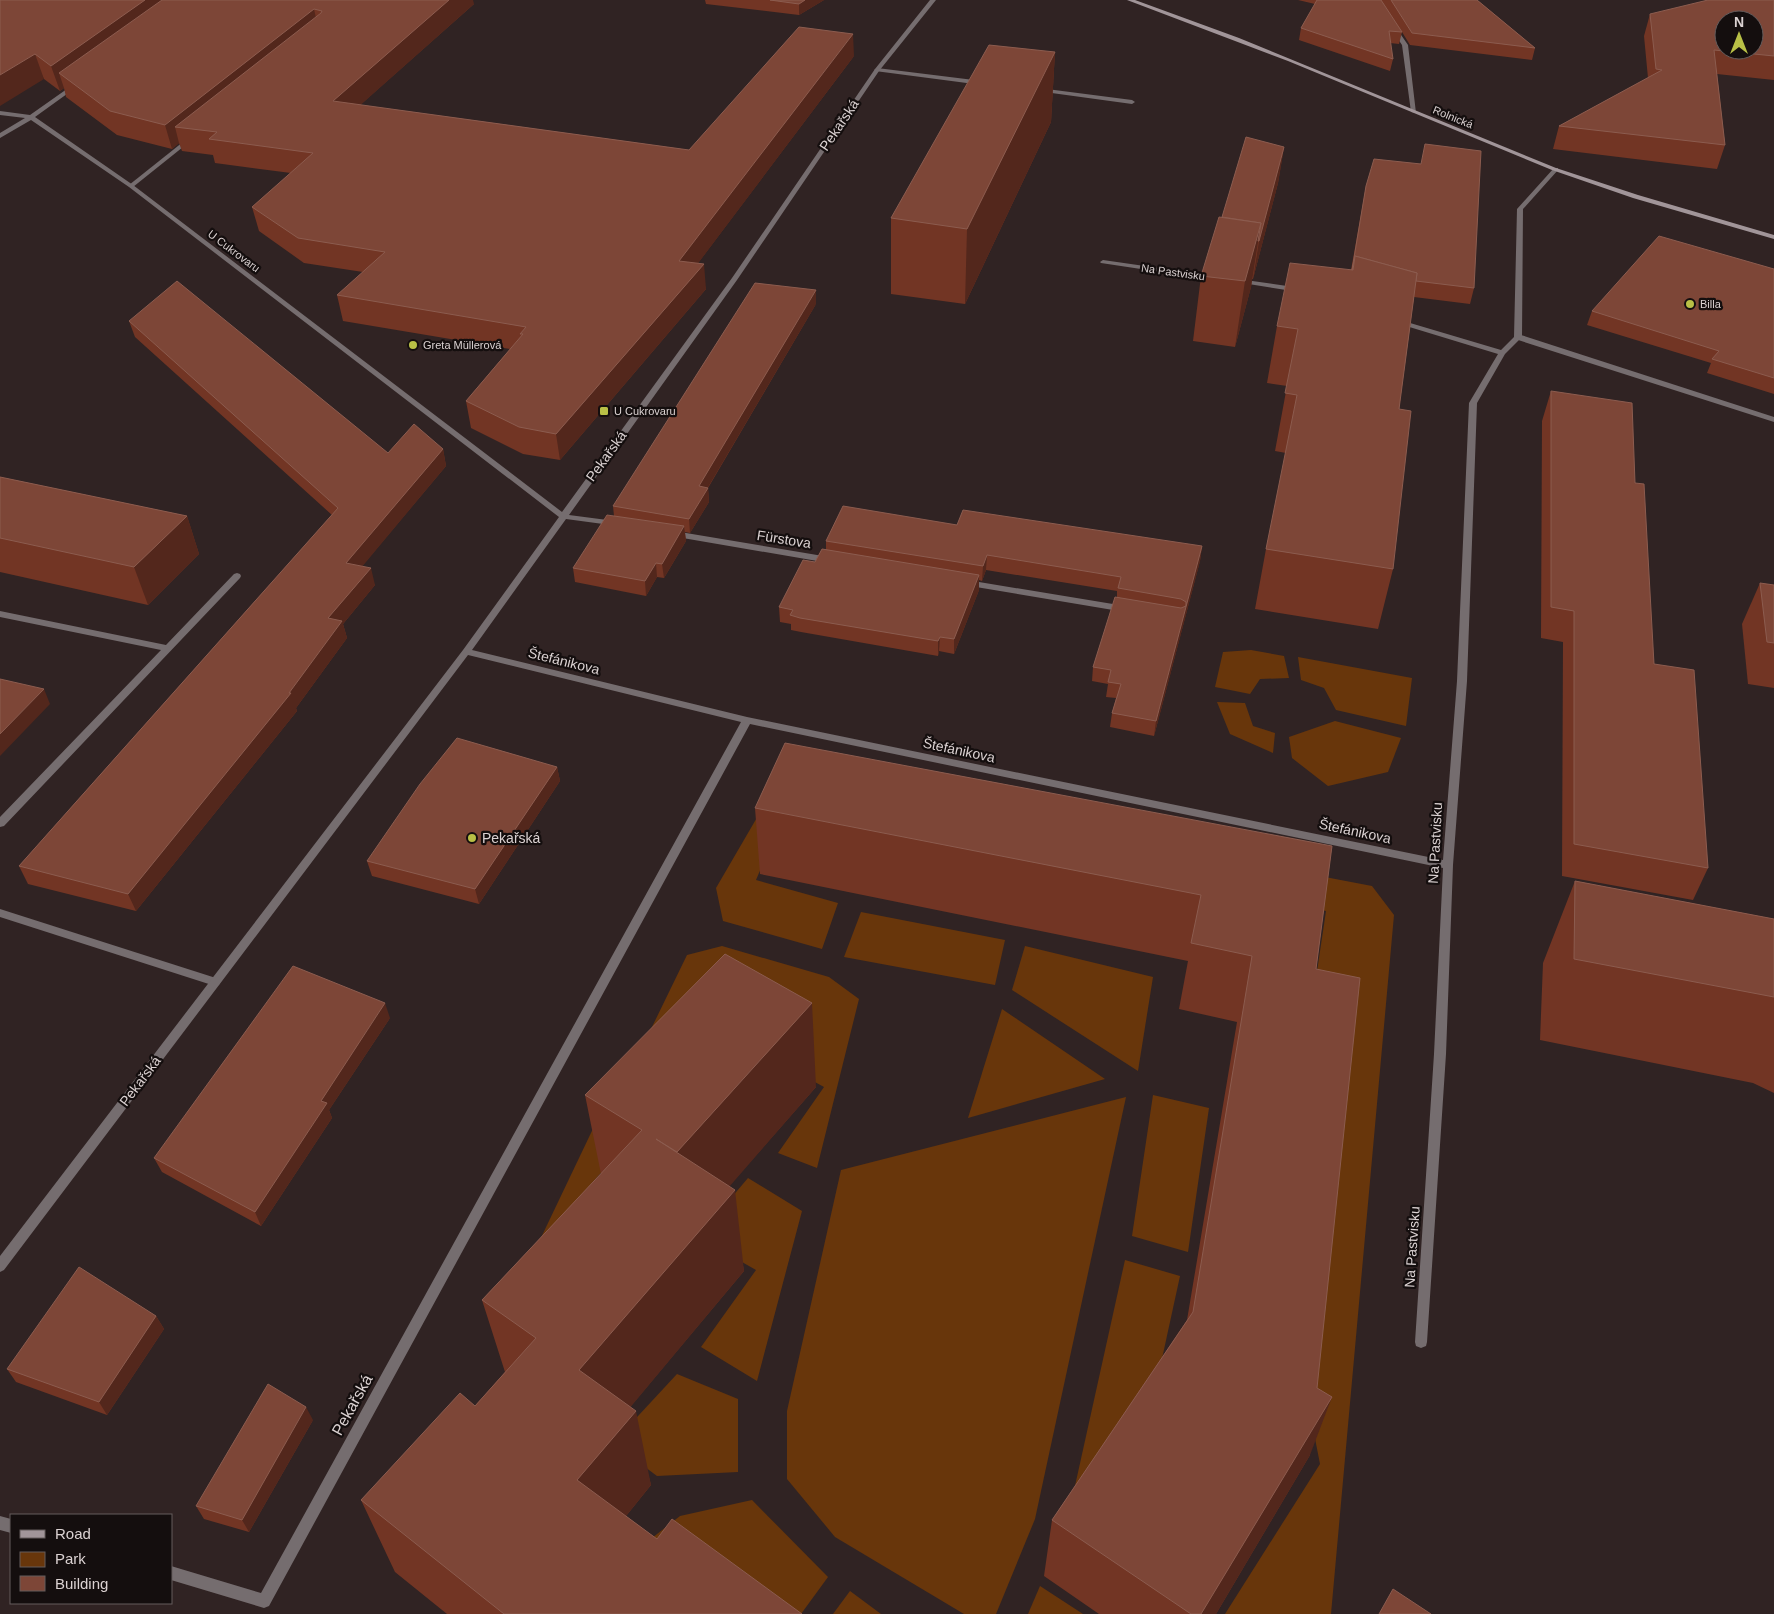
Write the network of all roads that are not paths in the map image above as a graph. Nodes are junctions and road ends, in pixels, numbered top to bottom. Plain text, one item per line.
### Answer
1 (933, 0) edge
2 (1130, 0) edge
3 (1390, 23) edge
4 (877, 70) junction
5 (80, 82) edge
6 (986, 84) edge
7 (1032, 89) edge
8 (1132, 102) dead end
9 (0, 112) edge
10 (1414, 112) junction
11 (32, 117) junction
12 (200, 131) edge
13 (0, 136) edge
14 (1556, 169) junction
15 (131, 186) junction
16 (1774, 237) edge
17 (1103, 262) dead end
18 (1220, 278) edge
19 (1229, 280) edge
20 (1303, 294) edge
21 (1392, 321) edge
22 (1518, 337) junction
23 (1502, 353) junction
24 (1774, 420) edge
25 (562, 516) junction
26 (621, 526) edge
27 (660, 532) edge
28 (836, 561) edge
29 (237, 576) dead end
30 (954, 581) edge
31 (1130, 610) edge
32 (0, 614) edge
33 (166, 648) junction
34 (466, 652) junction
35 (747, 720) junction
36 (0, 823) edge
37 (1448, 865) junction
38 (0, 913) edge
39 (215, 982) junction
40 (0, 1266) edge
41 (1421, 1342) dead end
42 (172, 1573) edge

1 - 4 street, Pekařská
2 - 10 street, Rolnická
3 - 10 street
4 - 6 street
4 - 25 street, Pekařská
5 - 11 street
7 - 8 street
9 - 11 street
10 - 14 street, Rolnická
11 - 13 street
11 - 15 street, U Cukrovaru
12 - 15 street
14 - 16 street, Rolnická
14 - 22 street
15 - 25 street, U Cukrovaru
17 - 18 street, Na Pastvisku
19 - 20 street
21 - 23 street
22 - 23 street, Na Pastvisku
22 - 24 street
23 - 37 street, Na Pastvisku
25 - 26 street
25 - 34 street, Pekařská
27 - 28 street, Fürstova
29 - 33 street
30 - 31 street
32 - 33 street
33 - 36 street
34 - 35 street, Štefánikova
34 - 39 street, Pekařská
35 - 37 street, Štefánikova
35 - 42 street, Pekařská
37 - 41 street, Na Pastvisku
38 - 39 street
39 - 40 street, Pekařská

